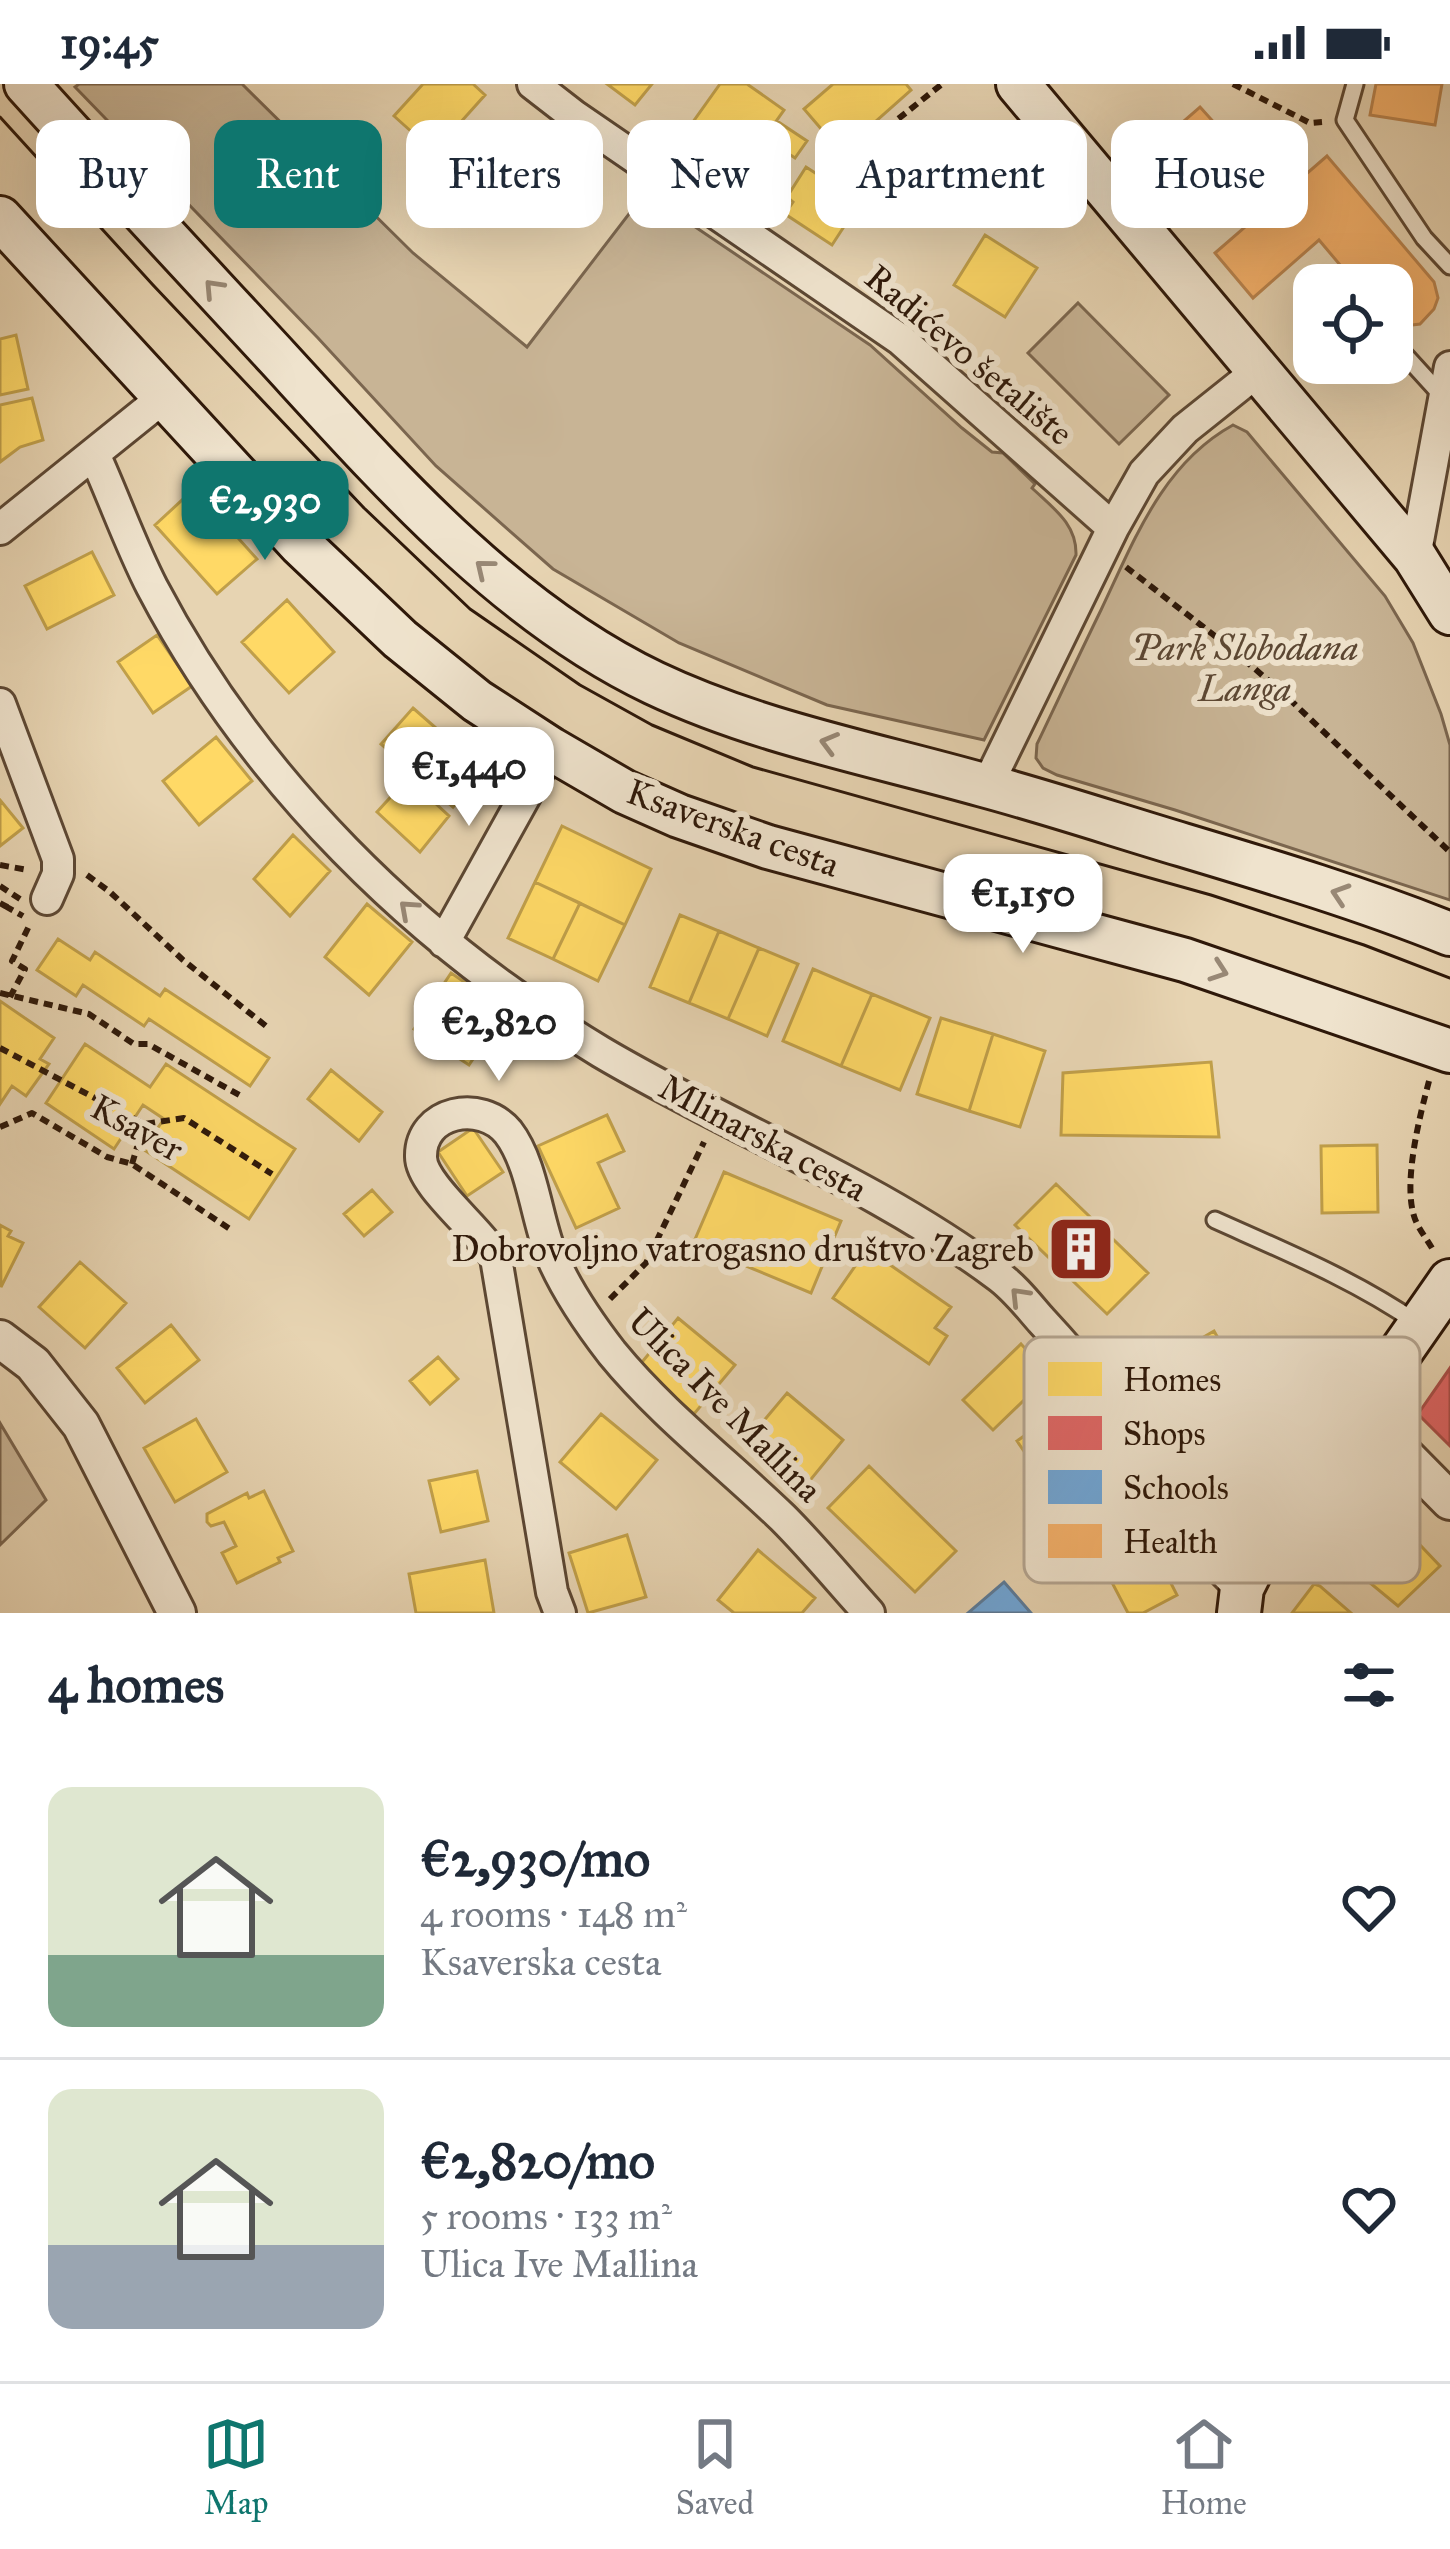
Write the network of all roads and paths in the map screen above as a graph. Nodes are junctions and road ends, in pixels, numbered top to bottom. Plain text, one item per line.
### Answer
1 (26, 84) edge
2 (533, 84) edge
3 (942, 84) edge
4 (1018, 84) edge
5 (1233, 84) edge
6 (1355, 84) edge
7 (897, 120) edge
8 (1345, 120) junction
9 (0, 218) edge
10 (1450, 266) edge
11 (1413, 364) edge
12 (1450, 367) edge
13 (1259, 370) junction
14 (164, 397) junction
15 (1445, 400) junction
16 (94, 454) junction
17 (1113, 528) junction
18 (0, 529) edge
19 (1415, 557) junction
20 (1119, 561) dead end
21 (1450, 614) edge
22 (0, 704) edge
23 (551, 749) junction
24 (987, 786) junction
25 (1450, 852) edge
26 (0, 865) edge
27 (44, 865) junction
28 (2, 896) edge
29 (35, 900) joint
30 (1450, 934) edge
31 (25, 936) dead end
32 (444, 942) junction
33 (0, 992) edge
34 (10, 997) junction
35 (266, 1026) dead end
36 (0, 1048) edge
37 (1440, 1066) edge
38 (242, 1096) dead end
39 (143, 1124) junction
40 (712, 1126) dead end
41 (0, 1127) edge
42 (132, 1164) junction
43 (272, 1174) dead end
44 (1215, 1220) dead end
45 (233, 1231) dead end
46 (1443, 1267) edge
47 (589, 1320) junction
48 (1419, 1325) junction
49 (1056, 1337) edge
50 (1411, 1337) edge
51 (0, 1339) edge
52 (1420, 1471) edge
53 (1450, 1501) edge
54 (177, 1613) edge
55 (560, 1613) edge
56 (869, 1613) edge

24 -> 1 main road
2 - 17 street, Radićevo šetalište
3 - 7 path
4 - 13 main road
5 - 8 path
6 - 8 lane
8 - 10 lane
9 - 14 main road, Ksaverska cesta
11 - 15 lane
12 - 15 street
13 - 17 street
13 - 19 main road
14 - 16 street
14 - 23 main road, Ksaverska cesta
15 - 19 street
16 - 18 street
32 -> 16 street, Mlinarska cesta
17 - 24 street
19 - 21 main road
20 - 25 path
22 - 27 street
23 - 32 street
23 -> 37 main road, Ksaverska cesta
30 -> 24 main road
26 - 27 path
27 - 29 street
27 - 35 path
28 - 29 path
31 - 34 path
49 -> 32 street, Mlinarska cesta
33 - 34 path, Ksaver
34 - 38 path, Ksaver
36 - 39 path
37 - 46 path
39 - 42 path
39 - 43 path
40 - 47 path
41 - 42 path, Ksaver
42 - 45 path, Ksaver
44 - 48 lane
46 - 48 main road
47 - 55 street, Ulica Ive Mallina
47 - 56 street, Ulica Ive Mallina
48 - 50 main road
51 - 54 street
52 - 53 street

